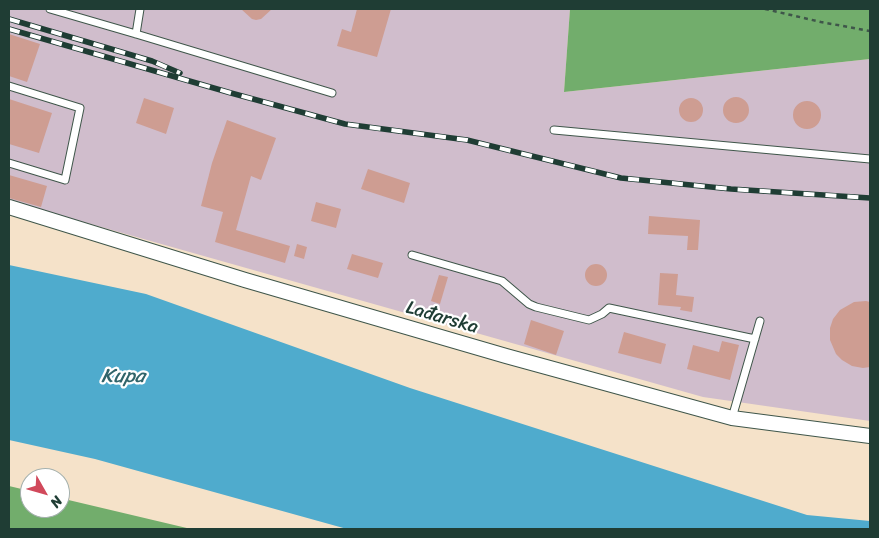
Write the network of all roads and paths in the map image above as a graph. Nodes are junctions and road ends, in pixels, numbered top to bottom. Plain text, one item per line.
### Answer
1 (50, 9) edge
2 (140, 9) edge
3 (764, 9) edge
4 (870, 31) edge
5 (136, 34) junction
6 (9, 86) edge
7 (332, 93) dead end
8 (554, 130) dead end
9 (870, 159) edge
10 (9, 163) edge
11 (9, 207) edge
12 (412, 255) dead end
13 (760, 321) dead end
14 (755, 339) junction
15 (732, 418) junction
16 (870, 436) edge

1 - 5 lane
2 - 5 lane
3 - 4 path
5 - 7 lane
6 - 10 lane
8 - 9 lane
11 - 15 street, Lađarska
12 - 14 lane
13 - 14 lane
14 - 15 lane
15 - 16 street, Lađarska

